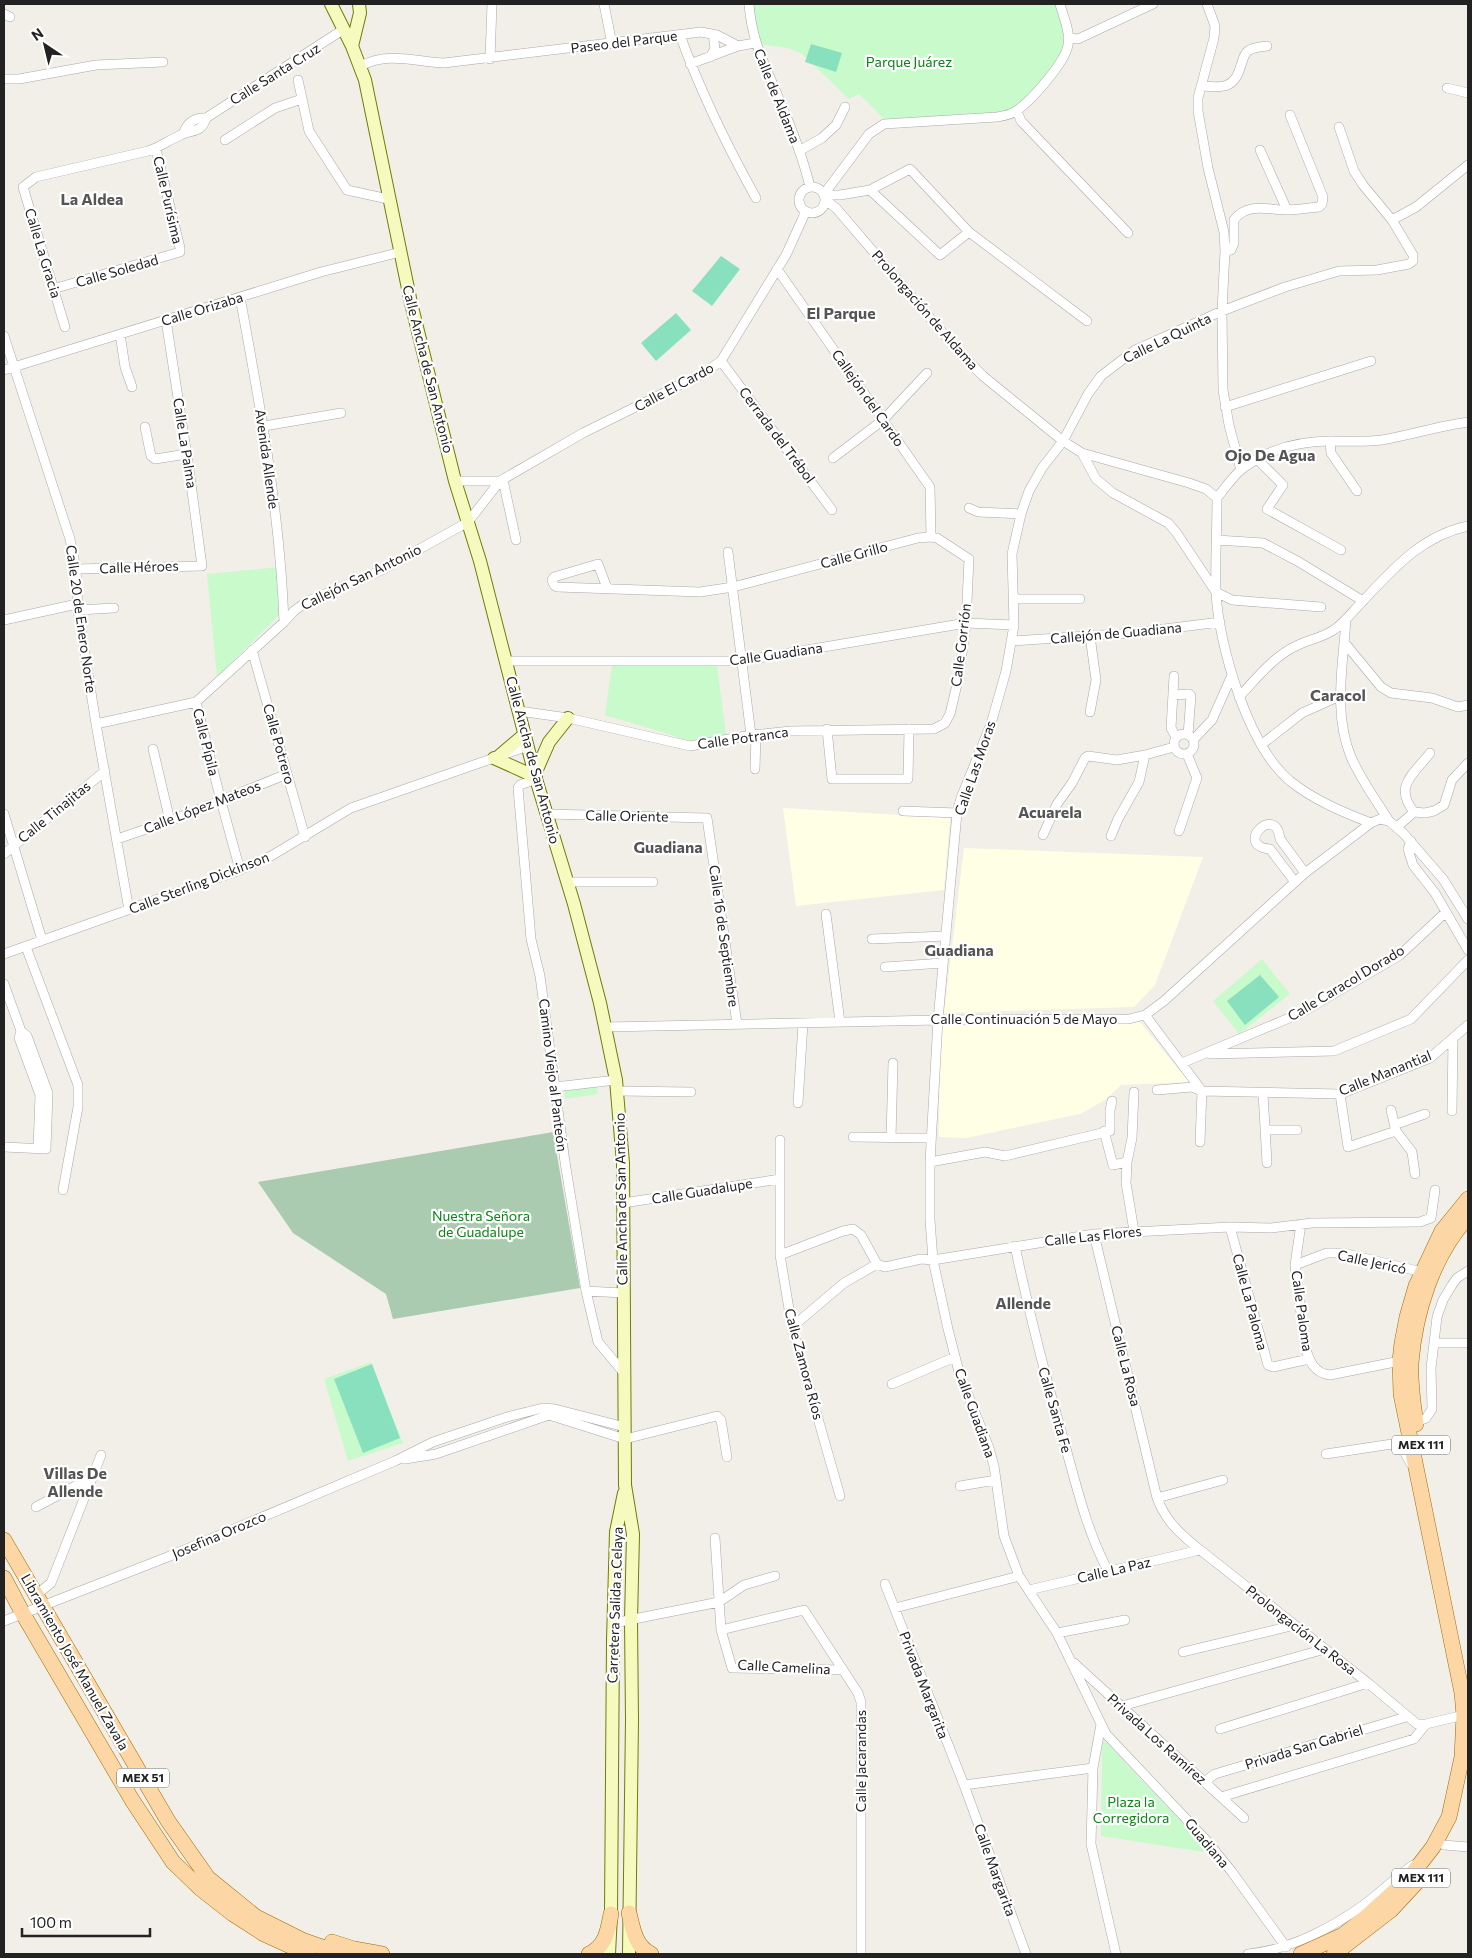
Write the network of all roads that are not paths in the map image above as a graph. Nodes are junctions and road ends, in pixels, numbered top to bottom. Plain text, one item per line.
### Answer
1 (331, 4) edge
2 (359, 4) edge
3 (492, 4) edge
4 (604, 4) edge
5 (749, 4) edge
6 (1060, 4) edge
7 (1153, 4) edge
8 (1207, 4) edge
9 (344, 29) junction
10 (713, 34) junction
11 (680, 35) junction
12 (1068, 38) junction
13 (755, 43) junction
14 (612, 44) junction
15 (352, 46) junction
16 (738, 46) junction
17 (1267, 46) dead end
18 (710, 57) junction
19 (490, 59) junction
20 (163, 62) dead end
21 (690, 64) junction
22 (361, 66) junction
23 (4, 79) edge
24 (298, 80) dead end
25 (1202, 86) junction
26 (1447, 88) dead end
27 (1468, 93) edge
28 (302, 99) junction
29 (845, 107) dead end
30 (1017, 111) junction
31 (1290, 115) dead end
32 (1339, 126) dead end
33 (225, 140) dead end
34 (156, 149) junction
35 (1260, 150) dead end
36 (799, 151) junction
37 (1468, 166) edge
38 (30, 182) joint
39 (810, 187) junction
40 (870, 190) junction
41 (824, 196) junction
42 (756, 198) dead end
43 (388, 199) junction
44 (1287, 210) junction
45 (806, 211) junction
46 (1392, 220) junction
47 (969, 232) junction
48 (1128, 233) dead end
49 (1225, 251) junction
50 (180, 252) joint
51 (401, 252) junction
52 (777, 269) junction
53 (53, 289) junction
54 (240, 297) junction
55 (1222, 311) junction
56 (166, 320) junction
57 (1087, 321) dead end
58 (65, 327) dead end
59 (120, 334) junction
60 (4, 336) edge
61 (721, 361) junction
62 (1370, 361) dead end
63 (8, 369) edge
64 (927, 374) dead end
65 (132, 387) dead end
66 (1226, 407) junction
67 (341, 413) dead end
68 (883, 420) junction
69 (1468, 422) edge
70 (264, 426) junction
71 (145, 427) dead end
72 (1063, 441) junction
73 (1330, 441) junction
74 (1082, 453) junction
75 (187, 454) junction
76 (833, 458) dead end
77 (1257, 459) junction
78 (1241, 470) junction
79 (456, 481) junction
80 (501, 481) junction
81 (1357, 491) dead end
82 (1217, 498) junction
83 (969, 508) dead end
84 (832, 510) dead end
85 (1021, 514) junction
86 (468, 522) junction
87 (1468, 526) edge
88 (931, 537) junction
89 (516, 540) dead end
90 (1216, 540) junction
91 (1342, 550) dead end
92 (728, 552) dead end
93 (202, 566) joint
94 (76, 569) junction
95 (734, 587) junction
96 (607, 588) junction
97 (1216, 592) junction
98 (1014, 599) junction
99 (1080, 599) dead end
100 (1363, 601) junction
101 (78, 607) junction
102 (1321, 607) dead end
103 (114, 608) dead end
104 (1346, 619) junction
105 (4, 620) edge
106 (284, 622) junction
107 (1220, 622) junction
108 (966, 623) junction
109 (1014, 625) junction
110 (1090, 636) junction
111 (1011, 641) junction
112 (1344, 642) junction
113 (252, 650) junction
114 (506, 661) junction
115 (740, 661) junction
116 (1232, 675) junction
117 (1174, 676) dead end
118 (1173, 695) junction
119 (1340, 696) junction
120 (1239, 697) junction
121 (196, 702) junction
122 (1468, 705) edge
123 (519, 711) junction
124 (1090, 712) dead end
125 (568, 718) junction
126 (96, 724) junction
127 (940, 726) joint
128 (827, 729) junction
129 (909, 729) junction
130 (753, 735) junction
131 (1176, 737) junction
132 (1191, 738) junction
133 (526, 740) junction
134 (1261, 745) junction
135 (1174, 747) junction
136 (153, 749) dead end
137 (1430, 753) dead end
138 (1187, 754) junction
139 (1145, 755) junction
140 (496, 757) junction
141 (1468, 763) edge
142 (755, 769) dead end
143 (105, 771) junction
144 (287, 774) junction
145 (536, 777) junction
146 (221, 802) junction
147 (904, 811) dead end
148 (1414, 812) junction
149 (957, 813) junction
150 (4, 814) edge
151 (546, 814) junction
152 (707, 818) joint
153 (170, 821) junction
154 (1389, 821) junction
155 (1371, 823) junction
156 (1397, 827) junction
157 (1179, 831) dead end
158 (1043, 835) dead end
159 (1111, 836) dead end
160 (305, 837) junction
161 (116, 839) junction
162 (1411, 841) junction
163 (14, 846) junction
164 (4, 854) edge
165 (240, 870) junction
166 (1305, 873) junction
167 (568, 882) junction
168 (653, 882) dead end
169 (1295, 882) junction
170 (130, 910) junction
171 (1446, 912) junction
172 (826, 914) dead end
173 (1468, 919) edge
174 (946, 936) junction
175 (872, 939) dead end
176 (42, 940) junction
177 (26, 947) junction
178 (1468, 950) edge
179 (4, 954) edge
180 (1468, 960) edge
181 (943, 963) junction
182 (885, 967) dead end
183 (4, 984) edge
184 (1145, 1015) junction
185 (938, 1020) junction
186 (840, 1022) junction
187 (803, 1023) junction
188 (737, 1024) junction
189 (1468, 1025) edge
190 (606, 1027) junction
191 (1453, 1038) junction
192 (1203, 1054) junction
193 (893, 1063) dead end
194 (1182, 1063) junction
195 (617, 1085) junction
196 (555, 1087) junction
197 (1157, 1090) dead end
198 (1202, 1091) junction
199 (691, 1092) dead end
200 (1134, 1092) dead end
201 (1263, 1093) junction
202 (1340, 1094) junction
203 (1112, 1101) dead end
204 (798, 1103) dead end
205 (1391, 1110) dead end
206 (1452, 1110) dead end
207 (1425, 1114) dead end
208 (1395, 1128) junction
209 (1266, 1130) junction
210 (1297, 1130) dead end
211 (1107, 1131) junction
212 (852, 1137) dead end
213 (891, 1138) junction
214 (931, 1138) junction
215 (780, 1140) dead end
216 (1200, 1142) dead end
217 (4, 1147) edge
218 (930, 1162) junction
219 (1127, 1162) junction
220 (1267, 1163) dead end
221 (1414, 1174) dead end
222 (780, 1179) junction
223 (63, 1190) dead end
224 (1435, 1190) dead end
225 (1468, 1199) edge
226 (623, 1203) junction
227 (1468, 1217) edge
228 (1301, 1224) junction
229 (1230, 1228) junction
230 (1134, 1231) junction
231 (1094, 1234) junction
232 (1015, 1246) junction
233 (780, 1254) junction
234 (933, 1260) junction
235 (878, 1264) junction
236 (1295, 1264) junction
237 (1422, 1272) junction
238 (1468, 1272) edge
239 (586, 1291) junction
240 (623, 1293) junction
241 (792, 1326) junction
242 (1434, 1343) junction
243 (1468, 1343) edge
244 (955, 1357) junction
245 (1309, 1359) junction
246 (1400, 1361) junction
247 (624, 1373) junction
248 (892, 1384) dead end
249 (1416, 1422) junction
250 (625, 1433) junction
251 (1326, 1454) dead end
252 (101, 1455) dead end
253 (727, 1457) dead end
254 (1418, 1474) junction
255 (92, 1477) junction
256 (996, 1480) junction
257 (1222, 1480) dead end
258 (625, 1485) junction
259 (960, 1486) dead end
260 (840, 1496) dead end
261 (1157, 1498) junction
262 (36, 1507) dead end
263 (715, 1538) dead end
264 (4, 1540) edge
265 (1200, 1550) junction
266 (1108, 1571) junction
267 (775, 1576) dead end
268 (1019, 1576) junction
269 (4, 1578) edge
270 (885, 1584) dead end
271 (1029, 1590) junction
272 (39, 1600) junction
273 (720, 1602) junction
274 (895, 1608) junction
275 (23, 1614) junction
276 (631, 1620) junction
277 (1125, 1620) dead end
278 (4, 1622) edge
279 (614, 1623) junction
280 (1294, 1625) junction
281 (721, 1630) junction
282 (1057, 1632) junction
283 (1325, 1649) junction
284 (1183, 1652) dead end
285 (1070, 1660) junction
286 (842, 1670) junction
287 (1368, 1683) junction
288 (1468, 1683) edge
289 (632, 1699) junction
290 (612, 1700) junction
291 (1122, 1706) junction
292 (1464, 1715) junction
293 (1406, 1717) junction
294 (1101, 1724) junction
295 (1426, 1724) junction
296 (1220, 1729) dead end
297 (1093, 1768) junction
298 (1468, 1773) edge
299 (1204, 1782) junction
300 (964, 1785) junction
301 (1221, 1797) junction
302 (1244, 1818) dead end
303 (1444, 1845) junction
304 (1468, 1847) edge
305 (1428, 1854) junction
306 (216, 1884) junction
307 (223, 1906) junction
308 (629, 1913) junction
309 (611, 1914) junction
310 (1286, 1947) junction
311 (289, 1954) edge
312 (308, 1954) edge
313 (342, 1954) edge
314 (382, 1954) edge
315 (589, 1954) edge
316 (609, 1954) edge
317 (629, 1954) edge
318 (651, 1954) edge
319 (861, 1954) edge
320 (1026, 1954) edge
321 (1116, 1954) edge
322 (1248, 1954) edge
323 (1301, 1954) edge
324 (1334, 1954) edge

1 - 9 main road, Calle Ancha de San Antonio
2 - 15 main road
3 - 19 street
4 - 14 street
5 - 13 street, Calle de Aldama
6 - 12 street
7 - 12 street
8 - 25 street
9 - 15 main road, Calle Ancha de San Antonio
9 - 34 street, Calle Santa Cruz
10 - 11 street, Paseo del Parque
10 - 16 street, Paseo del Parque
10 - 18 street
11 - 14 street, Paseo del Parque
11 - 21 street
12 - 30 street
13 - 16 street
13 - 36 street, Calle de Aldama
14 - 19 street, Paseo del Parque
15 - 22 main road, Calle Ancha de San Antonio
16 - 18 street
17 - 25 street
18 - 21 street
19 - 22 street, Paseo del Parque
20 - 23 street
21 - 42 street
22 - 43 main road, Calle Ancha de San Antonio
24 - 28 street
25 - 49 street
26 - 27 street
28 - 33 street
28 - 43 street
29 - 36 street
30 - 41 street
30 - 48 street
31 - 44 street
32 - 46 street
34 - 38 street, Calle Santa Cruz
34 - 50 street, Calle Purísima
35 - 44 street
36 - 39 street, Calle de Aldama
37 - 46 street
38 - 53 street, Calle La Gracia
39 - 41 street
39 - 45 street
40 - 41 street
40 - 47 street
40 - 47 street
41 - 45 street
41 - 72 street, Prolongación de Aldama
43 - 51 main road, Calle Ancha de San Antonio
44 - 49 street
45 - 52 street, Calle El Cardo
46 - 55 street, Calle La Quinta
47 - 57 street
49 - 55 street
50 - 53 street, Calle Soledad
51 - 54 street, Calle Orizaba
51 - 79 main road, Calle Ancha de San Antonio
52 - 61 street, Calle El Cardo
52 - 68 street, Callejón del Cardo
53 - 58 street, Calle La Gracia
54 - 56 street, Calle Orizaba
54 - 70 street, Avenida Allende
55 - 66 street
55 - 72 street, Calle La Quinta
56 - 59 street, Calle Orizaba
56 - 75 street, Calle La Palma
59 - 63 street, Calle Orizaba
59 - 65 street
60 - 63 street, Calle 20 de Enero Norte
61 - 80 street, Calle El Cardo
61 - 84 street, Cerrada del Trébol
62 - 66 street
63 - 94 street, Calle 20 de Enero Norte
64 - 68 street
66 - 78 street
67 - 70 street
68 - 76 street
68 - 88 street, Callejón del Cardo
69 - 73 street
70 - 106 street, Avenida Allende
71 - 75 street
72 - 74 street, Prolongación de Aldama
72 - 85 street, Calle Las Moras
73 - 77 street
73 - 81 street
74 - 82 street, Prolongación de Aldama
74 - 97 street
75 - 93 street, Calle La Palma
77 - 78 street
77 - 91 street
78 - 82 street
79 - 80 street, Calle El Cardo
79 - 86 main road, Calle Ancha de San Antonio
80 - 86 street, Calle El Cardo
80 - 89 street
82 - 90 street
83 - 85 street
85 - 98 street, Calle Las Moras
86 - 106 street, Callejón San Antonio
86 - 114 main road, Calle Ancha de San Antonio
87 - 100 street
88 - 95 street, Calle Grillo
88 - 108 street, Calle Gorrión
90 - 97 street
90 - 100 street
92 - 95 street
93 - 94 street, Calle Héroes
94 - 101 street, Calle 20 de Enero Norte
95 - 96 street, Calle Grillo
95 - 115 street
96 - 96 street, Calle Grillo
97 - 102 street
97 - 107 street
98 - 99 street
98 - 109 street, Calle Las Moras
100 - 104 street
101 - 103 street
101 - 105 street
101 - 126 street, Calle 20 de Enero Norte
104 - 112 street
104 - 120 street
106 - 113 street, Callejón San Antonio
107 - 110 street, Callejón de Guadiana
107 - 116 street
108 - 109 street, Calle Guadiana
108 - 115 street, Calle Guadiana
108 - 127 street, Calle Gorrión
109 - 111 street, Calle Las Moras
110 - 111 street, Callejón de Guadiana
110 - 124 street
111 - 149 street, Calle Las Moras
112 - 119 street
112 - 122 street
113 - 121 street, Callejón San Antonio
113 - 144 street, Calle Potrero
114 - 115 street, Calle Guadiana
114 - 123 main road, Calle Ancha de San Antonio
115 - 130 street
116 - 120 street
116 - 132 street
117 - 118 street
118 - 131 street
118 - 132 street
119 - 134 street
119 - 154 street
120 - 134 street
121 - 126 street
121 - 146 street, Calle Pípila
123 - 125 street, Calle Potranca
123 - 133 main road, Calle Ancha de San Antonio
125 - 130 street, Calle Potranca
125 - 145 main road
126 - 143 street, Calle 20 de Enero Norte
127 - 129 street, Calle Potranca
128 - 129 street, Calle Potranca
128 - 129 street
128 - 130 street, Calle Potranca
130 - 142 street
131 - 132 street
131 - 135 street
132 - 138 street
133 - 140 main road
133 - 145 main road, Calle Ancha de San Antonio
134 - 155 street
135 - 138 street
135 - 139 street
136 - 153 street
137 - 148 street
138 - 157 street
139 - 158 street
139 - 159 street
140 - 145 main road
140 - 160 street, Calle Sterling Dickinson
141 - 148 street
143 - 161 street, Calle 20 de Enero Norte
143 - 163 street, Calle Tinajitas
144 - 146 street, Calle López Mateos
144 - 160 street, Calle Potrero
145 - 151 main road, Calle Ancha de San Antonio
145 - 196 street, Camino Viejo al Panteón
146 - 153 street, Calle López Mateos
146 - 165 street, Calle Pípila
147 - 149 street
148 - 156 street
149 - 174 street, Calle Las Moras
150 - 163 street
151 - 152 street, Calle Oriente
151 - 167 main road, Calle Ancha de San Antonio
152 - 188 street, Calle 16 de Septiembre
153 - 161 street, Calle López Mateos
154 - 155 street
154 - 156 street
155 - 166 street, Calle Continuación 5 de Mayo
156 - 162 street
160 - 165 street, Calle Sterling Dickinson
161 - 170 street, Calle 20 de Enero Norte
162 - 171 street
162 - 173 street
163 - 164 street, Calle Tinajitas
163 - 176 street
165 - 170 street, Calle Sterling Dickinson
166 - 169 street, Calle Continuación 5 de Mayo
166 - 169 street
167 - 168 street
167 - 190 main road, Calle Ancha de San Antonio
169 - 184 street, Calle Continuación 5 de Mayo
170 - 176 street, Calle Sterling Dickinson
171 - 178 street
171 - 192 street, Calle Caracol Dorado
172 - 186 street
174 - 175 street
174 - 181 street, Calle Las Moras
176 - 177 street, Calle Sterling Dickinson
177 - 179 street, Calle Sterling Dickinson
177 - 223 street
180 - 192 street
181 - 182 street
181 - 185 street, Calle Las Moras
183 - 217 street
184 - 185 street, Calle Continuación 5 de Mayo
184 - 194 street
185 - 186 street, Calle Continuación 5 de Mayo
185 - 214 street, Calle Las Moras
186 - 187 street, Calle Continuación 5 de Mayo
187 - 188 street, Calle Continuación 5 de Mayo
187 - 204 street
188 - 190 street, Calle Continuación 5 de Mayo
189 - 191 street, Calle Manantial
190 - 195 main road, Calle Ancha de San Antonio
191 - 202 street, Calle Manantial
191 - 206 street
192 - 194 street, Calle Caracol Dorado
193 - 213 street
194 - 198 street
195 - 196 street
195 - 199 street
195 - 226 main road, Calle Ancha de San Antonio
196 - 239 street, Camino Viejo al Panteón
197 - 198 street, Calle Manantial
198 - 201 street, Calle Manantial
198 - 216 street
200 - 219 street
201 - 202 street, Calle Manantial
201 - 209 street
202 - 208 street
203 - 211 street
205 - 208 street
207 - 208 street
208 - 221 street
209 - 210 street
209 - 220 street
211 - 218 street
211 - 219 street
212 - 213 street
213 - 214 street
214 - 218 street, Calle Guadiana
215 - 222 street, Calle Zamora Ríos
218 - 234 street, Calle Guadiana
219 - 230 street
222 - 226 street, Calle Guadalupe
222 - 233 street, Calle Zamora Ríos
224 - 228 street, Calle Las Flores
225 - 237 main road, MEX 111
226 - 240 main road, Calle Ancha de San Antonio
227 - 249 main road, MEX 111
228 - 229 street, Calle Las Flores
228 - 236 street, Calle Paloma
229 - 230 street, Calle Las Flores
229 - 245 street, Calle La Paloma
230 - 231 street, Calle Las Flores
231 - 232 street, Calle Las Flores
231 - 261 street, Calle La Rosa
232 - 234 street, Calle Las Flores
232 - 266 street, Calle Santa Fe
233 - 235 street
233 - 241 street, Calle Zamora Ríos
234 - 235 street, Calle Las Flores
234 - 244 street, Calle Guadiana
235 - 241 street
236 - 237 street, Calle Jericó
236 - 245 street, Calle Paloma
237 - 246 main road, MEX 111
238 - 242 street
239 - 240 street
239 - 247 street, Camino Viejo al Panteón
240 - 247 main road, Calle Ancha de San Antonio
241 - 260 street, Calle Zamora Ríos
242 - 243 street
242 - 249 street
244 - 248 street
244 - 256 street, Calle Guadiana
245 - 246 street, Calle Paloma
246 - 254 main road, MEX 111
247 - 250 main road, Calle Ancha de San Antonio
249 - 288 main road, MEX 111
250 - 253 street
250 - 258 main road, Calle Ancha de San Antonio
250 - 272 street, Josefina Orozco
251 - 254 street
252 - 255 street
254 - 292 main road, MEX 111
255 - 262 street
255 - 272 street
256 - 259 street
256 - 268 street, Calle Guadiana
257 - 261 street
258 - 276 main road, Carretera Salida a Celaya
258 - 279 main road, Carretera Salida a Celaya
261 - 265 street, Prolongación La Rosa
263 - 273 street
264 - 272 main road, Libramiento José Manuel Zavala / MEX 51
265 - 266 street, Calle La Paz
265 - 280 street, Prolongación La Rosa
266 - 271 street, Calle La Paz
267 - 273 street
268 - 271 street, Calle Guadiana
268 - 274 street
269 - 275 main road, Libramiento José Manuel Zavala / MEX 51
270 - 274 street, Privada Margarita
271 - 282 street, Calle Guadiana
272 - 275 street, Josefina Orozco
272 - 306 main road, Libramiento José Manuel Zavala / MEX 51
273 - 276 street
273 - 281 street
274 - 300 street, Privada Margarita
275 - 278 street, Josefina Orozco
275 - 307 main road, Libramiento José Manuel Zavala / MEX 51
276 - 279 street
276 - 289 main road, Carretera Salida a Celaya
277 - 282 street
279 - 290 main road, Carretera Salida a Celaya
280 - 283 street, Prolongación La Rosa
280 - 284 street
281 - 286 street, Calle Camelina
281 - 286 street, Calle Jacarandas
282 - 285 street, Calle Guadiana
283 - 287 street, Prolongación La Rosa
283 - 291 street
285 - 291 street, Privada Los Ramírez
285 - 294 street, Calle Guadiana
286 - 319 street, Calle Jacarandas
287 - 293 street, Prolongación La Rosa
287 - 296 street
289 - 290 main road
289 - 308 main road, Carretera Salida a Celaya
290 - 309 main road, Carretera Salida a Celaya
291 - 299 street, Privada Los Ramírez
292 - 295 street
292 - 305 main road, MEX 111
293 - 295 street, Prolongación La Rosa
293 - 299 street, Privada San Gabriel
294 - 297 street
294 - 310 street, Guadiana
295 - 301 street
297 - 300 street
297 - 321 street
298 - 303 main road, MEX 111
299 - 301 street, Privada Los Ramírez
300 - 320 street, Calle Margarita
301 - 302 street, Privada Los Ramírez
303 - 304 street
303 - 324 main road, MEX 111
305 - 310 street
305 - 323 main road, MEX 111
306 - 313 main road, Libramiento José Manuel Zavala / MEX 51
306 - 314 main road
307 - 311 main road
307 - 312 main road, Libramiento José Manuel Zavala / MEX 51
308 - 317 main road, Carretera Salida a Celaya
308 - 318 main road
309 - 315 main road
309 - 316 main road, Carretera Salida a Celaya
310 - 322 street

